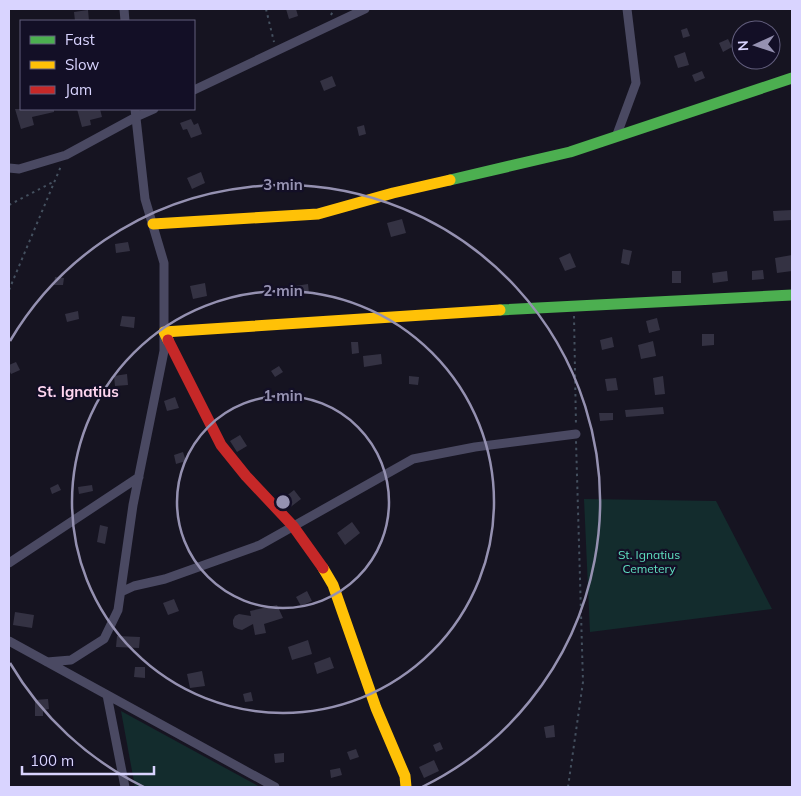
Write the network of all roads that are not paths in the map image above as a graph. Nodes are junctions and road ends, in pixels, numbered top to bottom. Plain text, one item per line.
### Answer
1 (365, 9) edge
2 (628, 9) edge
3 (792, 78) edge
4 (195, 90) edge
5 (150, 110) edge
6 (136, 113) edge
7 (616, 137) junction
8 (9, 168) edge
9 (152, 224) junction
10 (792, 295) edge
11 (164, 332) junction
12 (576, 434) road end
13 (139, 477) junction
14 (293, 526) junction
15 (9, 563) edge
16 (121, 592) junction
17 (9, 641) edge
18 (47, 662) junction
19 (107, 695) junction
20 (125, 787) edge
21 (275, 787) edge
22 (406, 787) edge

1 - 4 street
2 - 7 street
3 - 7 street
5 - 6 street
6 - 8 street
6 - 9 street
7 - 9 street
9 - 11 street
10 - 11 street
11 - 13 street
11 - 14 street
12 - 14 street
13 - 15 street
13 - 16 street
14 - 16 street
14 - 22 street
16 - 18 street
17 - 18 street
18 - 19 street
19 - 20 street
19 - 21 street

